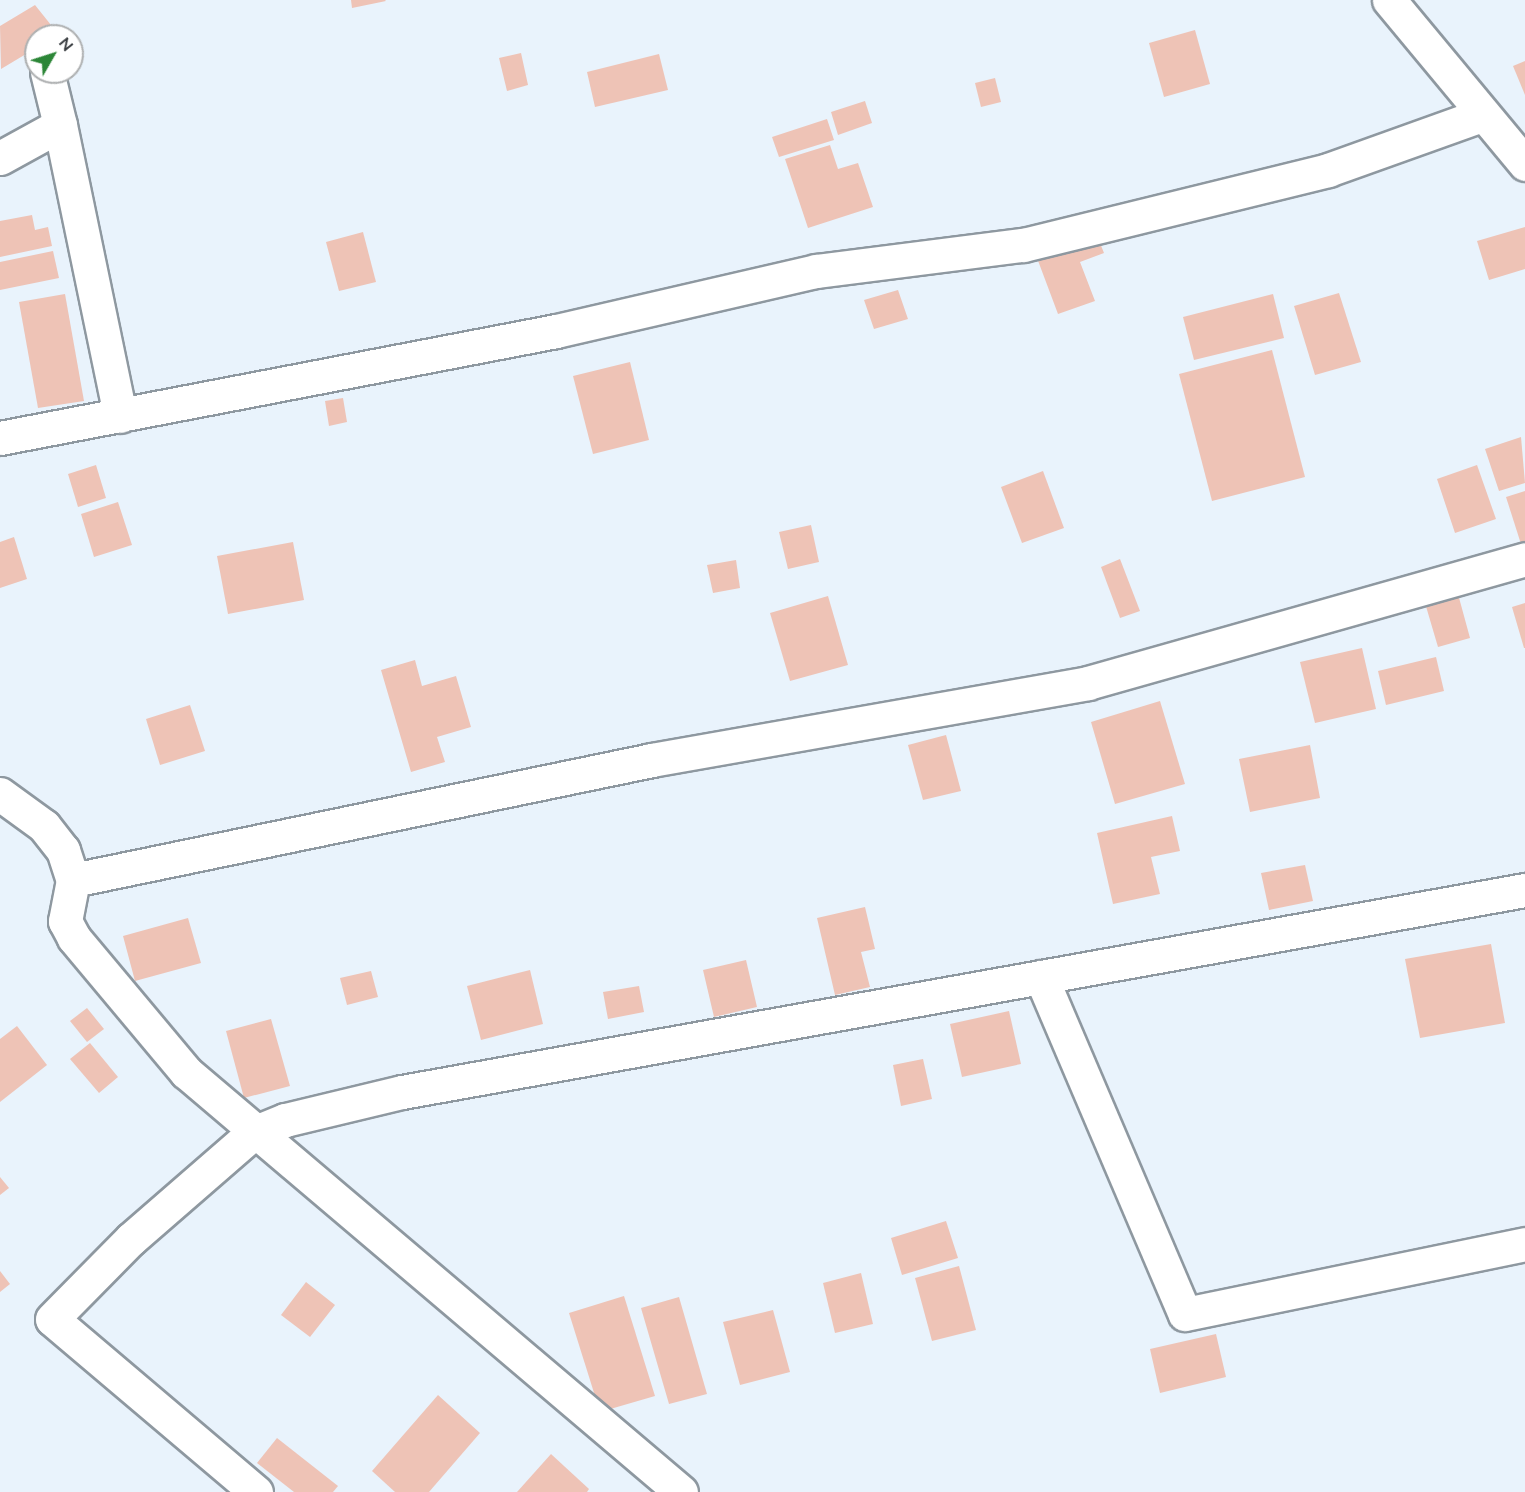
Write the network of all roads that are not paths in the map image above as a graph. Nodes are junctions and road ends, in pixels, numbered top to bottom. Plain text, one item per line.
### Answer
1 (1389, 0) edge
2 (50, 84) edge
3 (1482, 115) junction
4 (60, 125) junction
5 (0, 158) edge
6 (1525, 164) edge
7 (120, 416) junction
8 (0, 438) edge
9 (1525, 559) edge
10 (0, 794) edge
11 (72, 880) junction
12 (1525, 890) edge
13 (1041, 977) junction
14 (253, 1133) junction
15 (1525, 1244) edge
16 (256, 1492) edge
17 (681, 1492) edge

1 - 3 street
2 - 4 street
3 - 6 street
3 - 7 street
4 - 5 street
4 - 7 street
7 - 8 street
9 - 11 street
10 - 11 street
11 - 14 street
12 - 13 street
13 - 14 street
13 - 15 street
14 - 16 street
14 - 17 street

